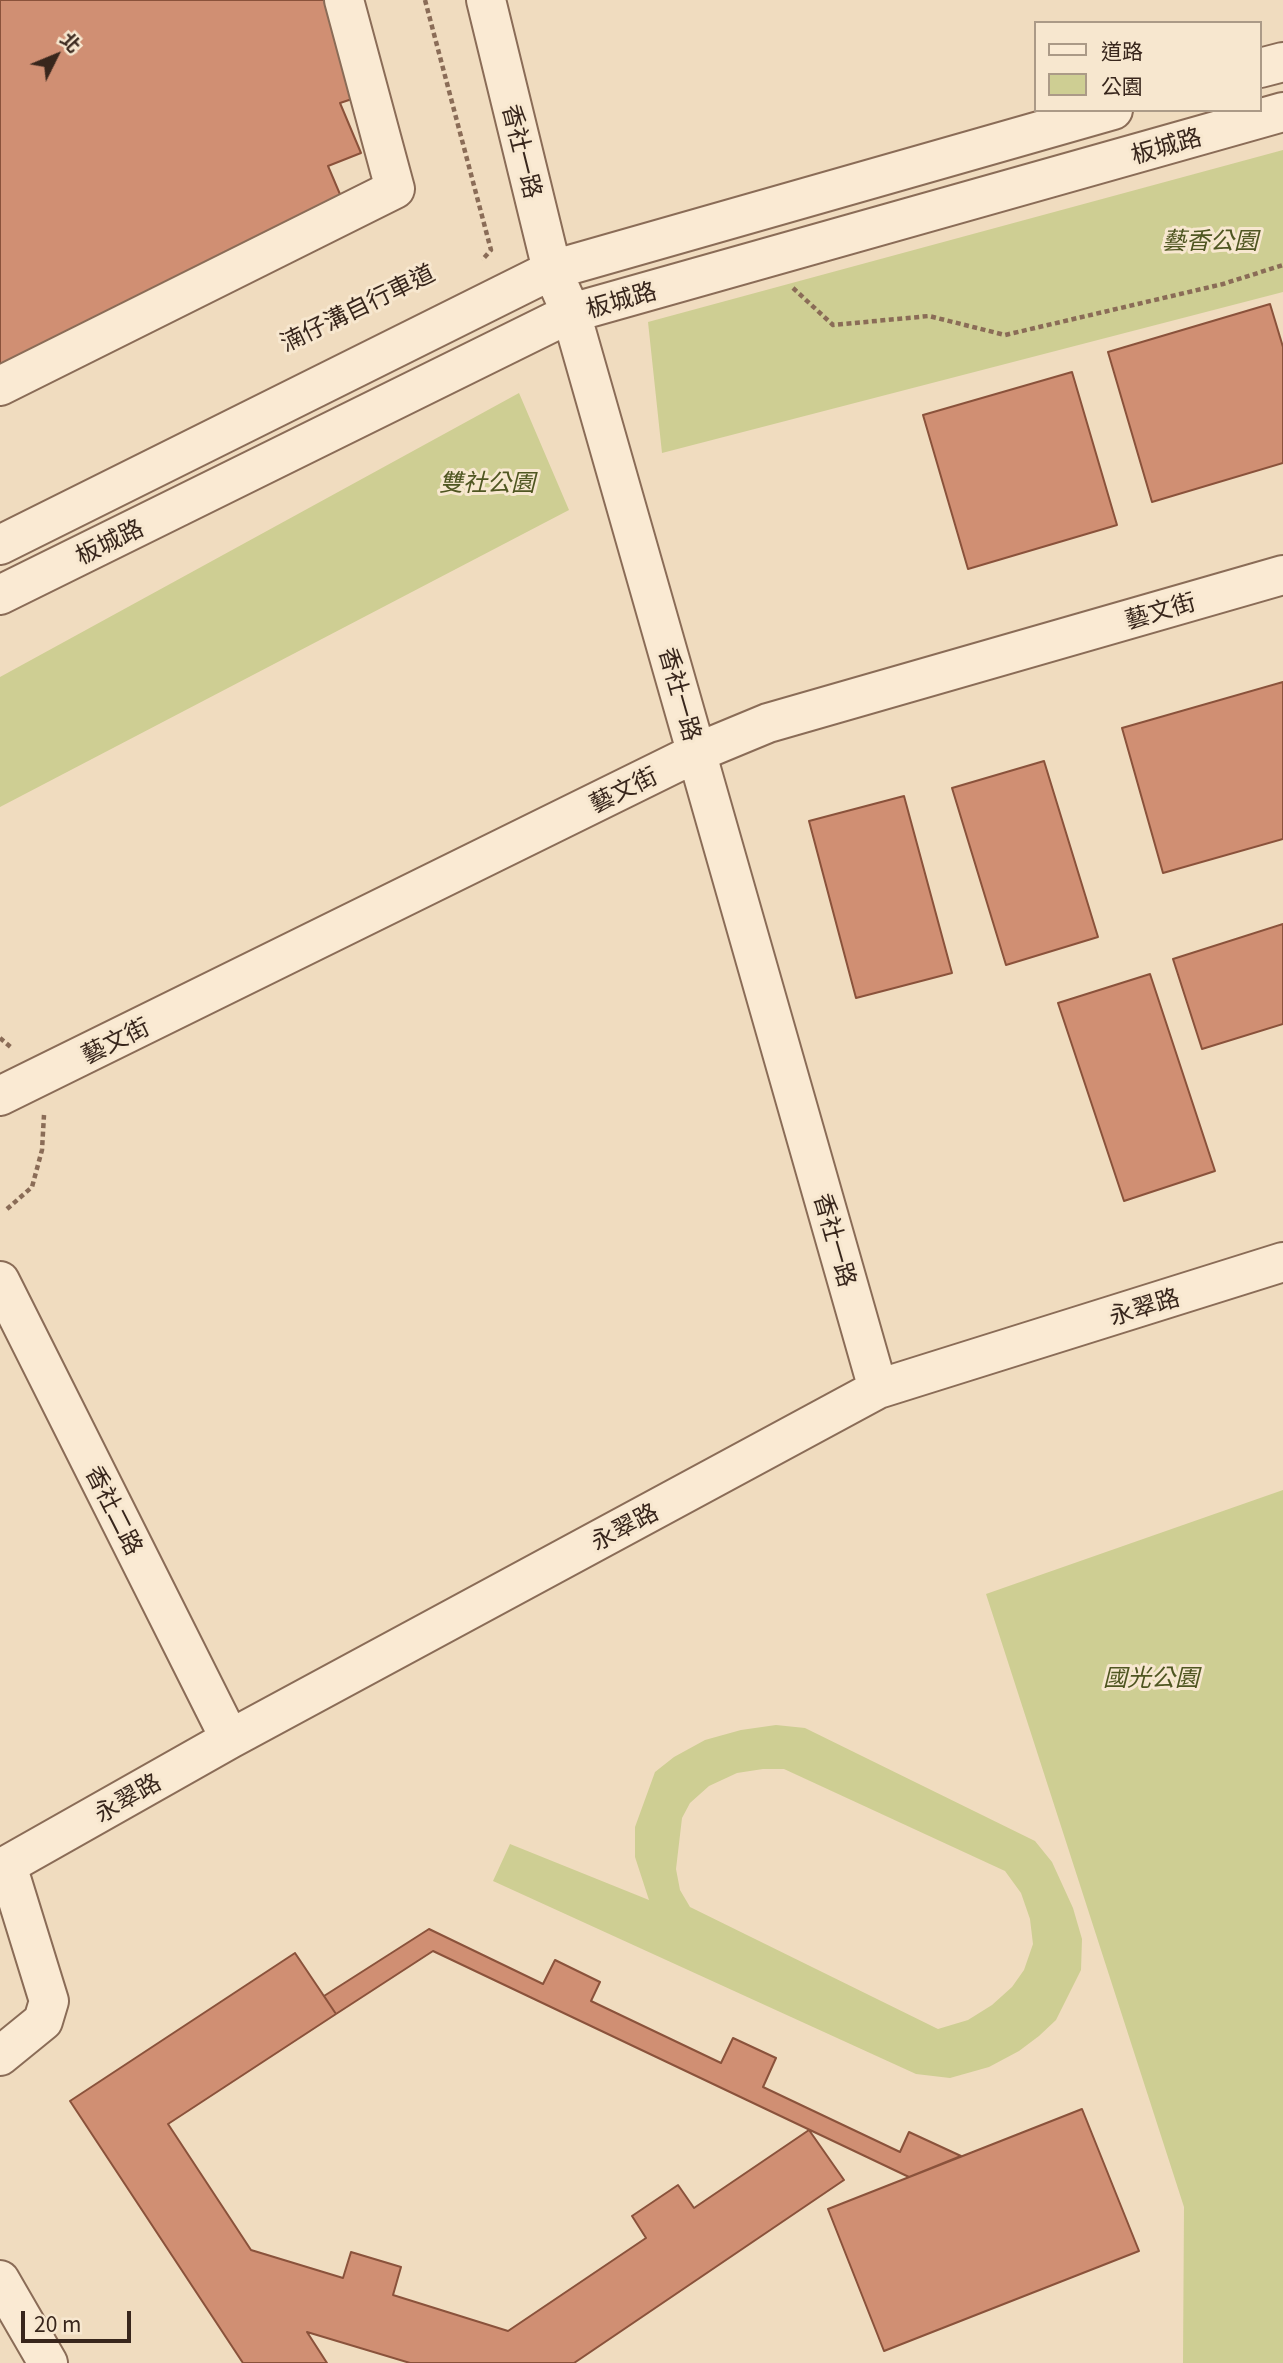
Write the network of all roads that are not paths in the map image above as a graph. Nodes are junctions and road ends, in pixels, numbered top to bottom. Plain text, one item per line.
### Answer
1 (344, 0) edge
2 (486, 0) edge
3 (1283, 62) edge
4 (1262, 67) edge
5 (1106, 112) edge
6 (1283, 112) edge
7 (552, 270) junction
8 (571, 313) junction
9 (0, 386) edge
10 (0, 545) edge
11 (1283, 575) edge
12 (0, 595) edge
13 (698, 752) junction
14 (0, 1096) edge
15 (1283, 1262) edge
16 (0, 1281) edge
17 (878, 1389) junction
18 (230, 1739) junction
19 (3, 1867) edge
20 (0, 2056) edge
21 (0, 2280) edge
22 (48, 2363) edge

1 - 9 street
2 - 7 street, 香社一路
3 - 4 street
5 - 7 street, 板城路
6 - 8 street, 板城路
7 - 8 street, 香社一路
7 - 10 street, 板城路
8 - 12 street, 板城路
8 - 13 street, 香社一路
11 - 13 street, 藝文街
13 - 14 street, 藝文街
13 - 17 street, 香社一路
15 - 17 street, 永翠路
16 - 18 street, 香社二路
17 - 18 street, 永翠路
18 - 19 street, 永翠路
19 - 20 street
21 - 22 street

